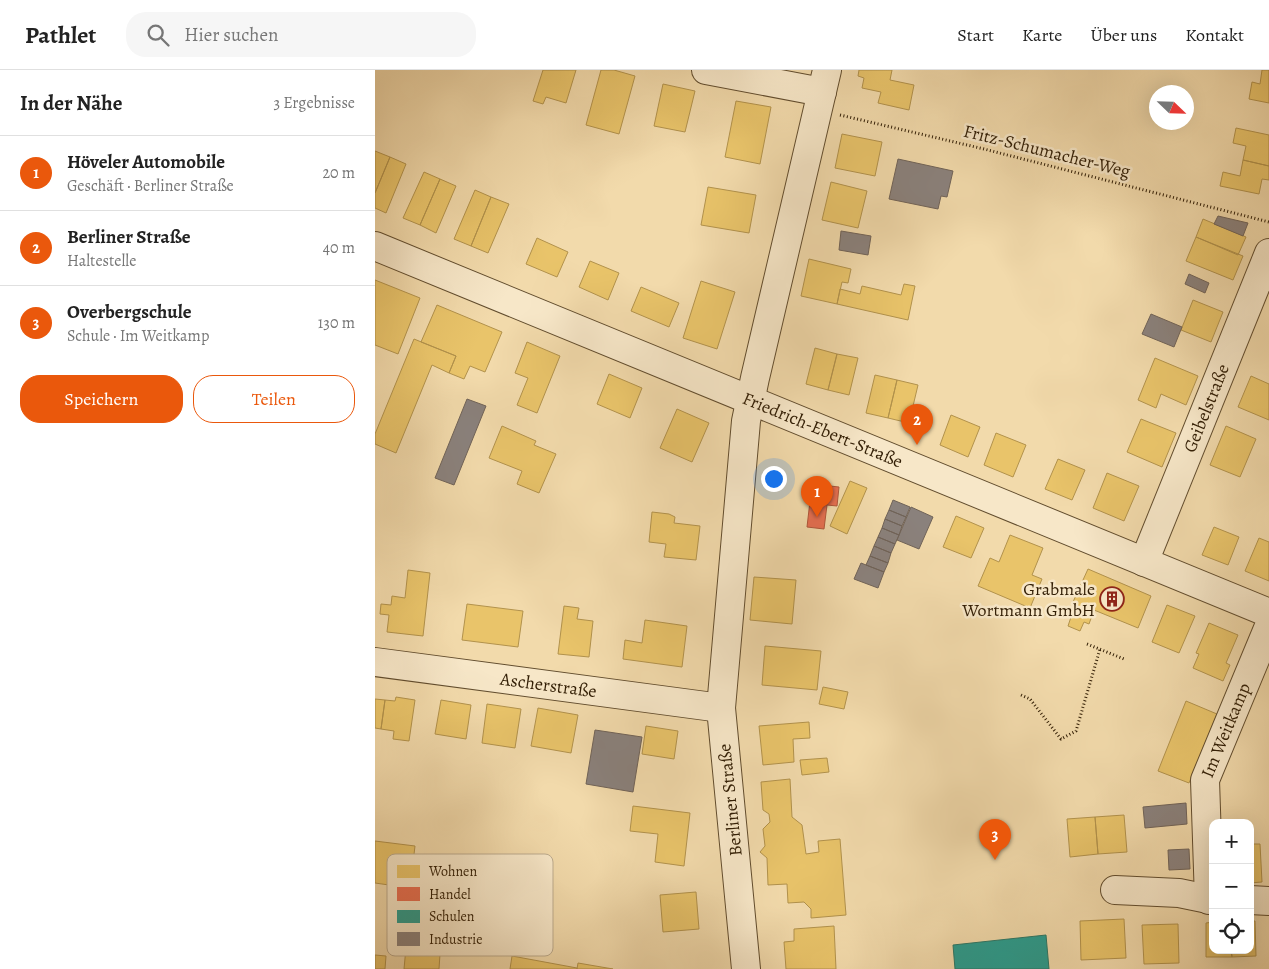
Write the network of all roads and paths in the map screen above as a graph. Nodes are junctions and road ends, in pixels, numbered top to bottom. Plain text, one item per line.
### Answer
1 (706, 70) edge
2 (822, 90) edge
3 (1269, 222) edge
4 (375, 246) edge
5 (1269, 253) edge
6 (750, 401) junction
7 (1144, 562) junction
8 (1269, 613) edge
9 (1269, 626) edge
10 (1087, 644) dead end
11 (1100, 649) junction
12 (1124, 659) dead end
13 (375, 662) edge
14 (1021, 695) dead end
15 (721, 708) junction
16 (1209, 864) edge
17 (1115, 890) dead end
18 (1209, 900) edge
19 (1254, 900) edge
20 (1269, 901) edge
21 (746, 969) edge

1 - 2 street
2 - 3 path, Fritz-Schumacher-Weg
2 - 6 street, Berliner Straße
4 - 6 street, Friedrich-Ebert-Straße
5 - 7 street, Geibelstraße
6 - 7 street, Friedrich-Ebert-Straße
6 - 15 street, Berliner Straße
7 - 8 street, Friedrich-Ebert-Straße
9 - 16 street, Im Weitkamp
10 - 11 path
11 - 12 path
11 - 14 path
13 - 15 street, Ascherstraße
15 - 21 street, Berliner Straße
17 - 18 street, Im Weitkamp
19 - 20 street

